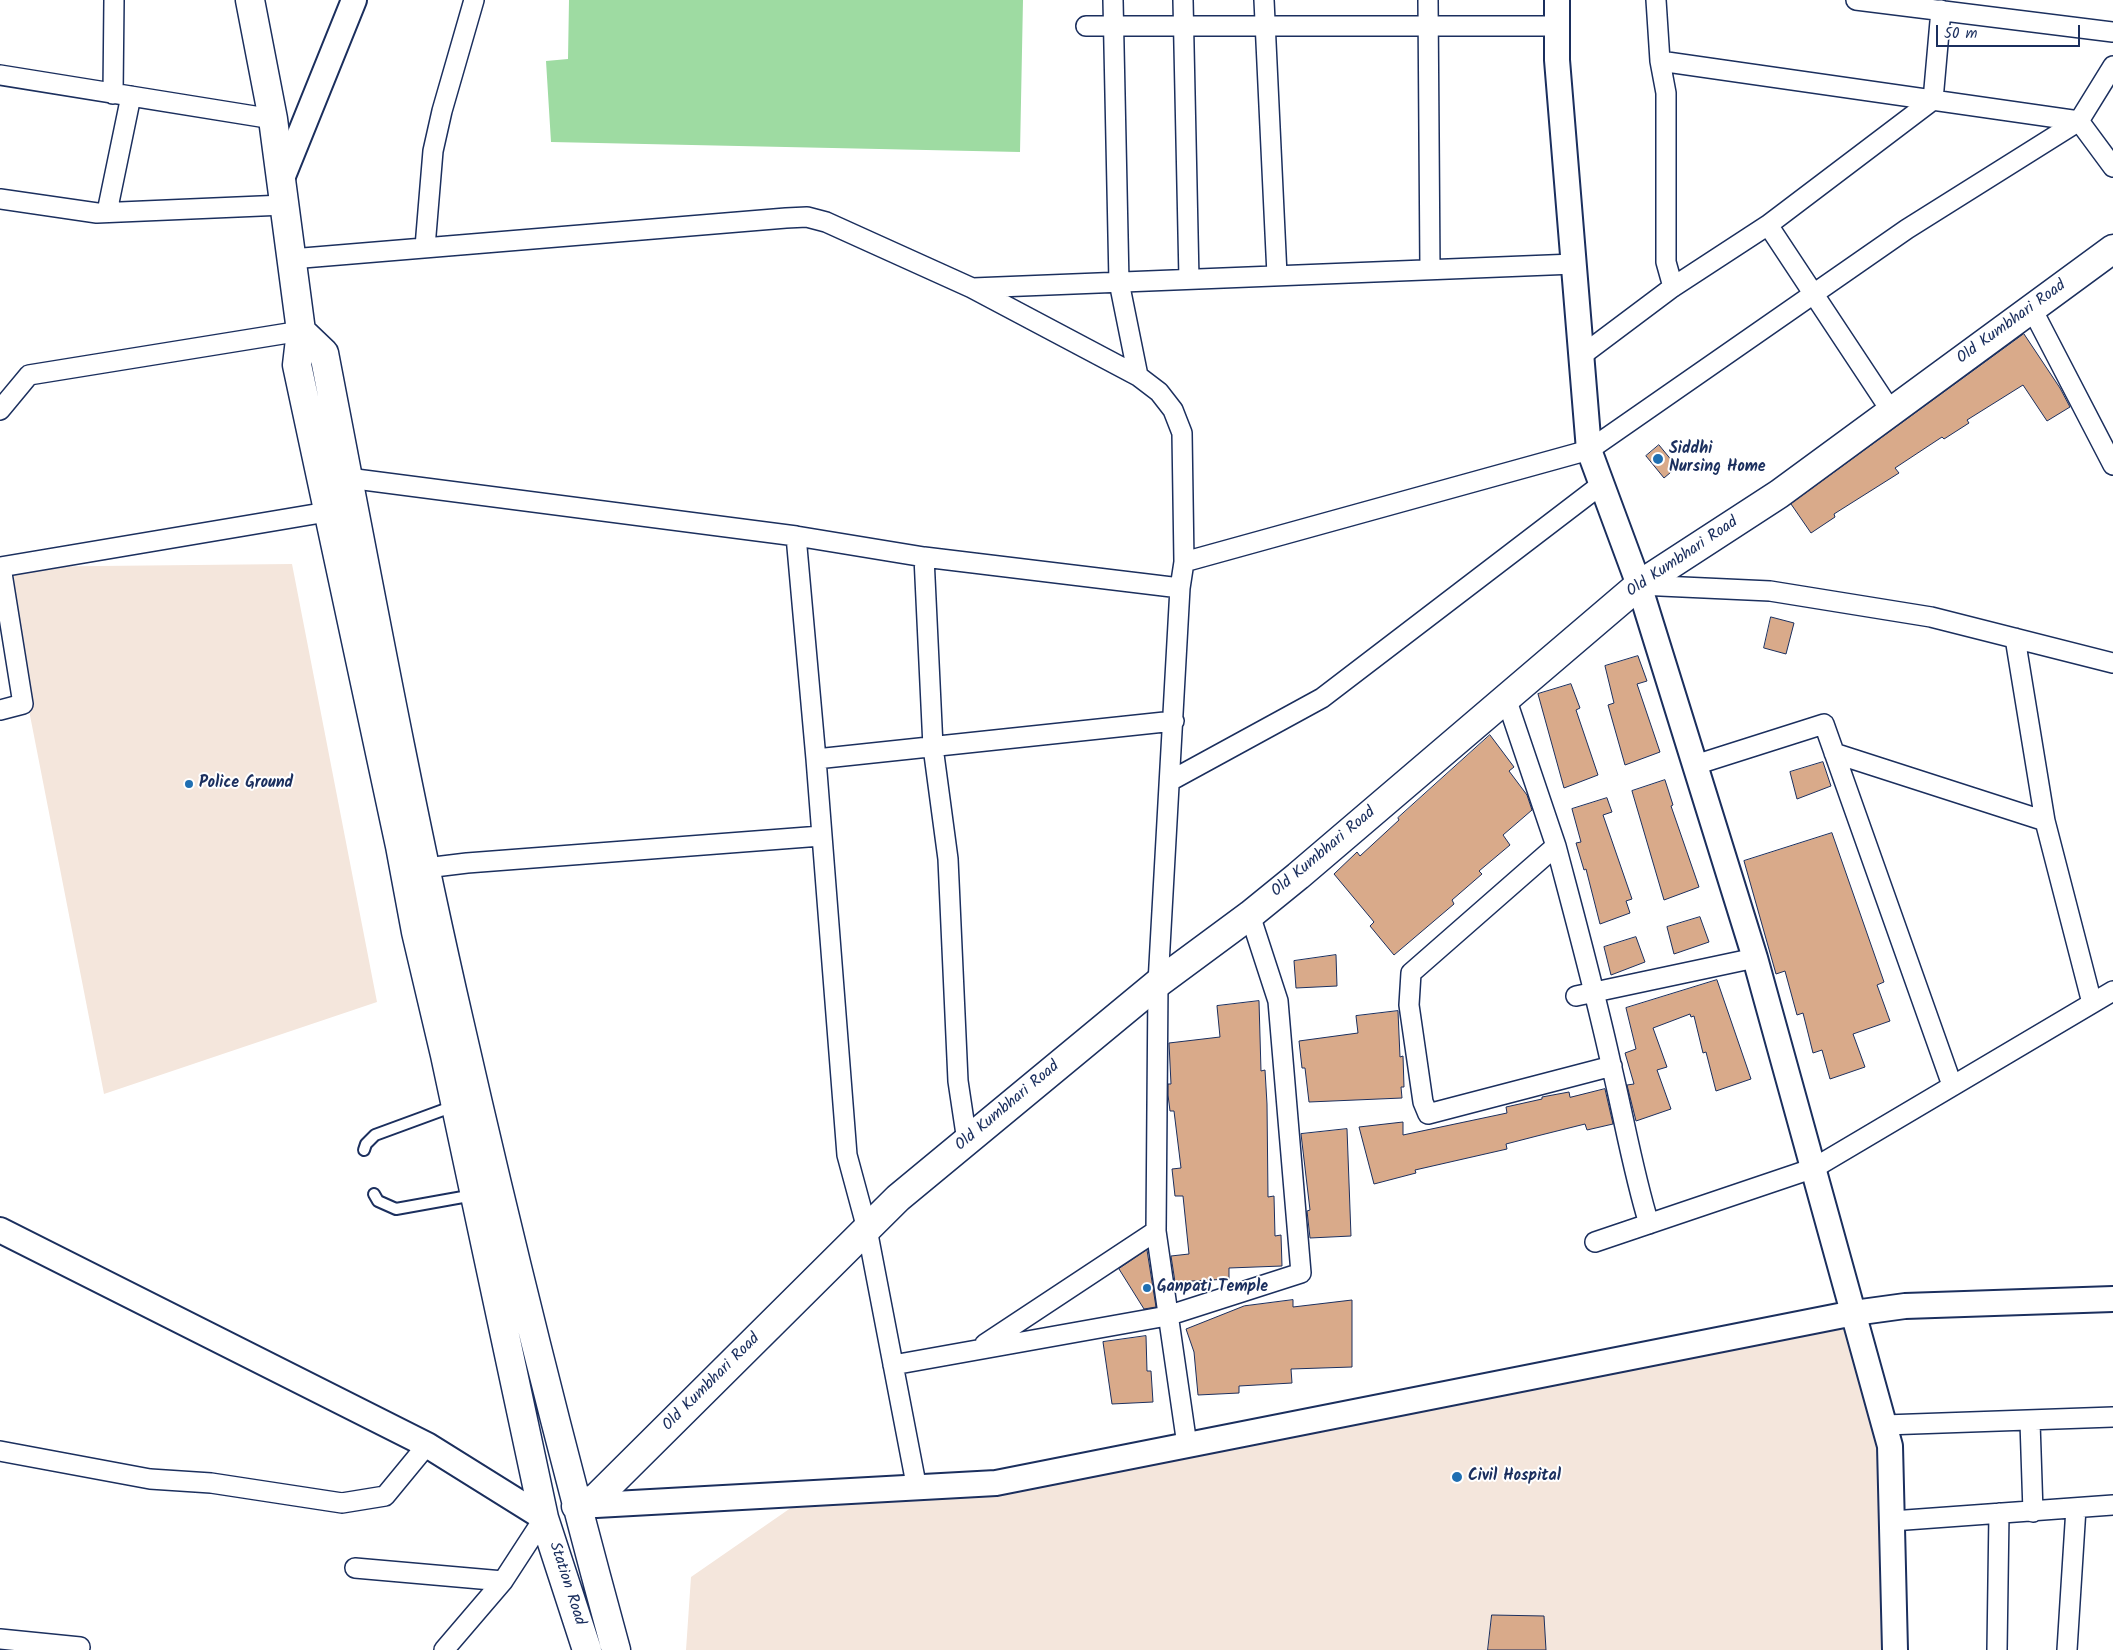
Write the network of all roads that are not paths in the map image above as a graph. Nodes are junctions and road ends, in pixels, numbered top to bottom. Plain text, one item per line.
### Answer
1 (114, 0) edge
2 (250, 0) edge
3 (354, 0) edge
4 (474, 0) edge
5 (1113, 0) edge
6 (1183, 0) edge
7 (1264, 0) edge
8 (1428, 0) edge
9 (1557, 0) edge
10 (1656, 0) edge
11 (1856, 0) edge
12 (1884, 2) edge
13 (1973, 7) edge
14 (1941, 10) junction
15 (1086, 26) dead end
16 (1115, 26) junction
17 (1183, 26) junction
18 (1264, 26) junction
19 (1428, 26) junction
20 (1557, 26) junction
21 (2113, 32) edge
22 (1660, 61) junction
23 (2113, 66) edge
24 (0, 75) edge
25 (122, 95) junction
26 (1933, 100) junction
27 (273, 119) junction
28 (2079, 121) junction
29 (2113, 167) edge
30 (283, 193) junction
31 (0, 199) edge
32 (106, 212) junction
33 (1768, 225) junction
34 (425, 247) junction
35 (2113, 249) edge
36 (291, 259) junction
37 (1574, 264) junction
38 (1430, 269) junction
39 (1277, 276) junction
40 (1189, 279) junction
41 (1119, 282) junction
42 (1673, 287) junction
43 (972, 288) junction
44 (1814, 294) junction
45 (2032, 308) junction
46 (301, 331) junction
47 (1581, 356) junction
48 (1138, 376) junction
49 (0, 410) edge
50 (1891, 411) junction
51 (1589, 450) junction
52 (2113, 465) edge
53 (348, 478) junction
54 (1602, 484) junction
55 (327, 512) junction
56 (796, 536) junction
57 (924, 557) junction
58 (1184, 562) junction
59 (0, 564) edge
60 (1639, 585) junction
61 (1180, 588) junction
62 (2015, 638) junction
63 (2113, 663) edge
64 (1506, 698) junction
65 (0, 710) edge
66 (1174, 721) junction
67 (933, 747) junction
68 (1834, 753) junction
69 (816, 759) junction
70 (1695, 765) junction
71 (1170, 781) junction
72 (2045, 820) junction
73 (821, 836) junction
74 (1556, 846) junction
75 (426, 868) junction
76 (1250, 915) junction
77 (1755, 958) junction
78 (1158, 983) junction
79 (2113, 991) edge
80 (1595, 992) junction
81 (1576, 996) dead end
82 (2092, 1004) junction
83 (1612, 1066) junction
84 (1952, 1085) junction
85 (456, 1105) junction
86 (967, 1141) junction
87 (364, 1150) dead end
88 (1814, 1168) junction
89 (374, 1194) dead end
90 (475, 1195) junction
91 (1649, 1224) junction
92 (867, 1229) junction
93 (0, 1230) edge
94 (1156, 1231) junction
95 (1595, 1242) dead end
96 (2113, 1299) edge
97 (1854, 1313) junction
98 (1167, 1316) junction
99 (978, 1348) junction
100 (893, 1365) junction
101 (2113, 1417) edge
102 (2030, 1422) junction
103 (1885, 1425) junction
104 (427, 1445) junction
105 (1186, 1445) junction
106 (0, 1451) edge
107 (917, 1489) junction
108 (2113, 1505) edge
109 (576, 1506) junction
110 (2076, 1508) junction
111 (2032, 1512) junction
112 (1999, 1513) junction
113 (544, 1518) junction
114 (1892, 1521) junction
115 (355, 1568) dead end
116 (503, 1581) junction
117 (0, 1639) edge
118 (84, 1649) edge
119 (444, 1650) edge
120 (587, 1650) edge
121 (616, 1650) edge
122 (1895, 1650) edge
123 (1997, 1650) edge
124 (2067, 1650) edge

1 - 25 street
2 - 27 main road, Station Road
3 - 30 street
4 - 34 street
5 - 16 street
6 - 17 street
7 - 18 street
8 - 19 street
9 - 20 street
10 - 22 street
11 - 12 street
12 - 14 street
13 - 14 street
13 - 21 street
14 - 26 street
15 - 16 street
16 - 17 street
16 - 41 street
17 - 18 street
17 - 40 street
18 - 19 street
18 - 39 street
19 - 20 street
19 - 38 street
20 - 37 street
22 - 26 street
22 - 42 street
23 - 28 street
24 - 25 street
25 - 27 street
25 - 32 street
26 - 28 street
26 - 33 street
27 - 30 main road, Station Road
28 - 29 street
28 - 44 street
30 - 32 street
30 - 36 main road, Station Road
31 - 32 street
33 - 42 street
33 - 44 street
34 - 36 street
34 - 43 street
35 - 45 main road, Old Kumbhari Road
36 - 46 main road, Station Road
37 - 38 street
37 - 47 street
38 - 39 street
39 - 40 street
40 - 41 street
41 - 43 street
41 - 48 street
42 - 47 street
43 - 48 street
44 - 50 street
44 - 51 street
45 - 50 main road, Old Kumbhari Road
45 - 52 street
46 - 49 street
46 - 53 main road
46 - 55 main road, Station Road
47 - 51 street
48 - 58 street
50 - 60 main road, Old Kumbhari Road
51 - 54 street
51 - 58 street
53 - 56 street
53 - 75 main road
54 - 60 street
54 - 71 street
55 - 59 street
55 - 85 main road, Station Road
56 - 57 street
56 - 69 street
57 - 61 street
57 - 67 street
58 - 61 street
59 - 65 street
60 - 62 street
60 - 64 main road, Old Kumbhari Road
60 - 70 street
61 - 66 street
62 - 63 street
62 - 72 street
64 - 74 street
64 - 76 main road, Old Kumbhari Road
66 - 67 street
66 - 71 street
67 - 69 street
67 - 86 street
68 - 70 street
68 - 72 street
68 - 84 street
69 - 73 street
70 - 77 street
71 - 78 street
72 - 82 street
73 - 75 street
73 - 92 street
74 - 80 street
74 - 83 street
75 - 109 main road
76 - 78 main road, Old Kumbhari Road
76 - 98 street
77 - 80 street
77 - 88 street
78 - 86 main road, Old Kumbhari Road
78 - 94 street
79 - 82 street
80 - 81 street
80 - 83 street
82 - 84 street
83 - 91 street
84 - 88 street
85 - 87 lane
85 - 90 main road, Station Road
86 - 92 main road, Old Kumbhari Road
88 - 91 street
88 - 97 street
89 - 90 lane
90 - 113 main road, Station Road
91 - 95 street
92 - 100 street
92 - 109 main road, Old Kumbhari Road
93 - 104 street
94 - 98 street
94 - 99 street
96 - 97 street
97 - 103 street
97 - 105 street
98 - 99 street
98 - 105 street
99 - 100 street
100 - 107 street
101 - 102 street
102 - 103 street
102 - 111 street
103 - 114 street
104 - 106 street
104 - 113 street
105 - 107 street
107 - 109 street
108 - 110 street
109 - 121 main road
110 - 111 street
110 - 124 street
111 - 112 street
112 - 114 street
112 - 123 street
113 - 116 street
113 - 120 main road, Station Road
114 - 122 street
115 - 116 street
116 - 119 street
117 - 118 street

